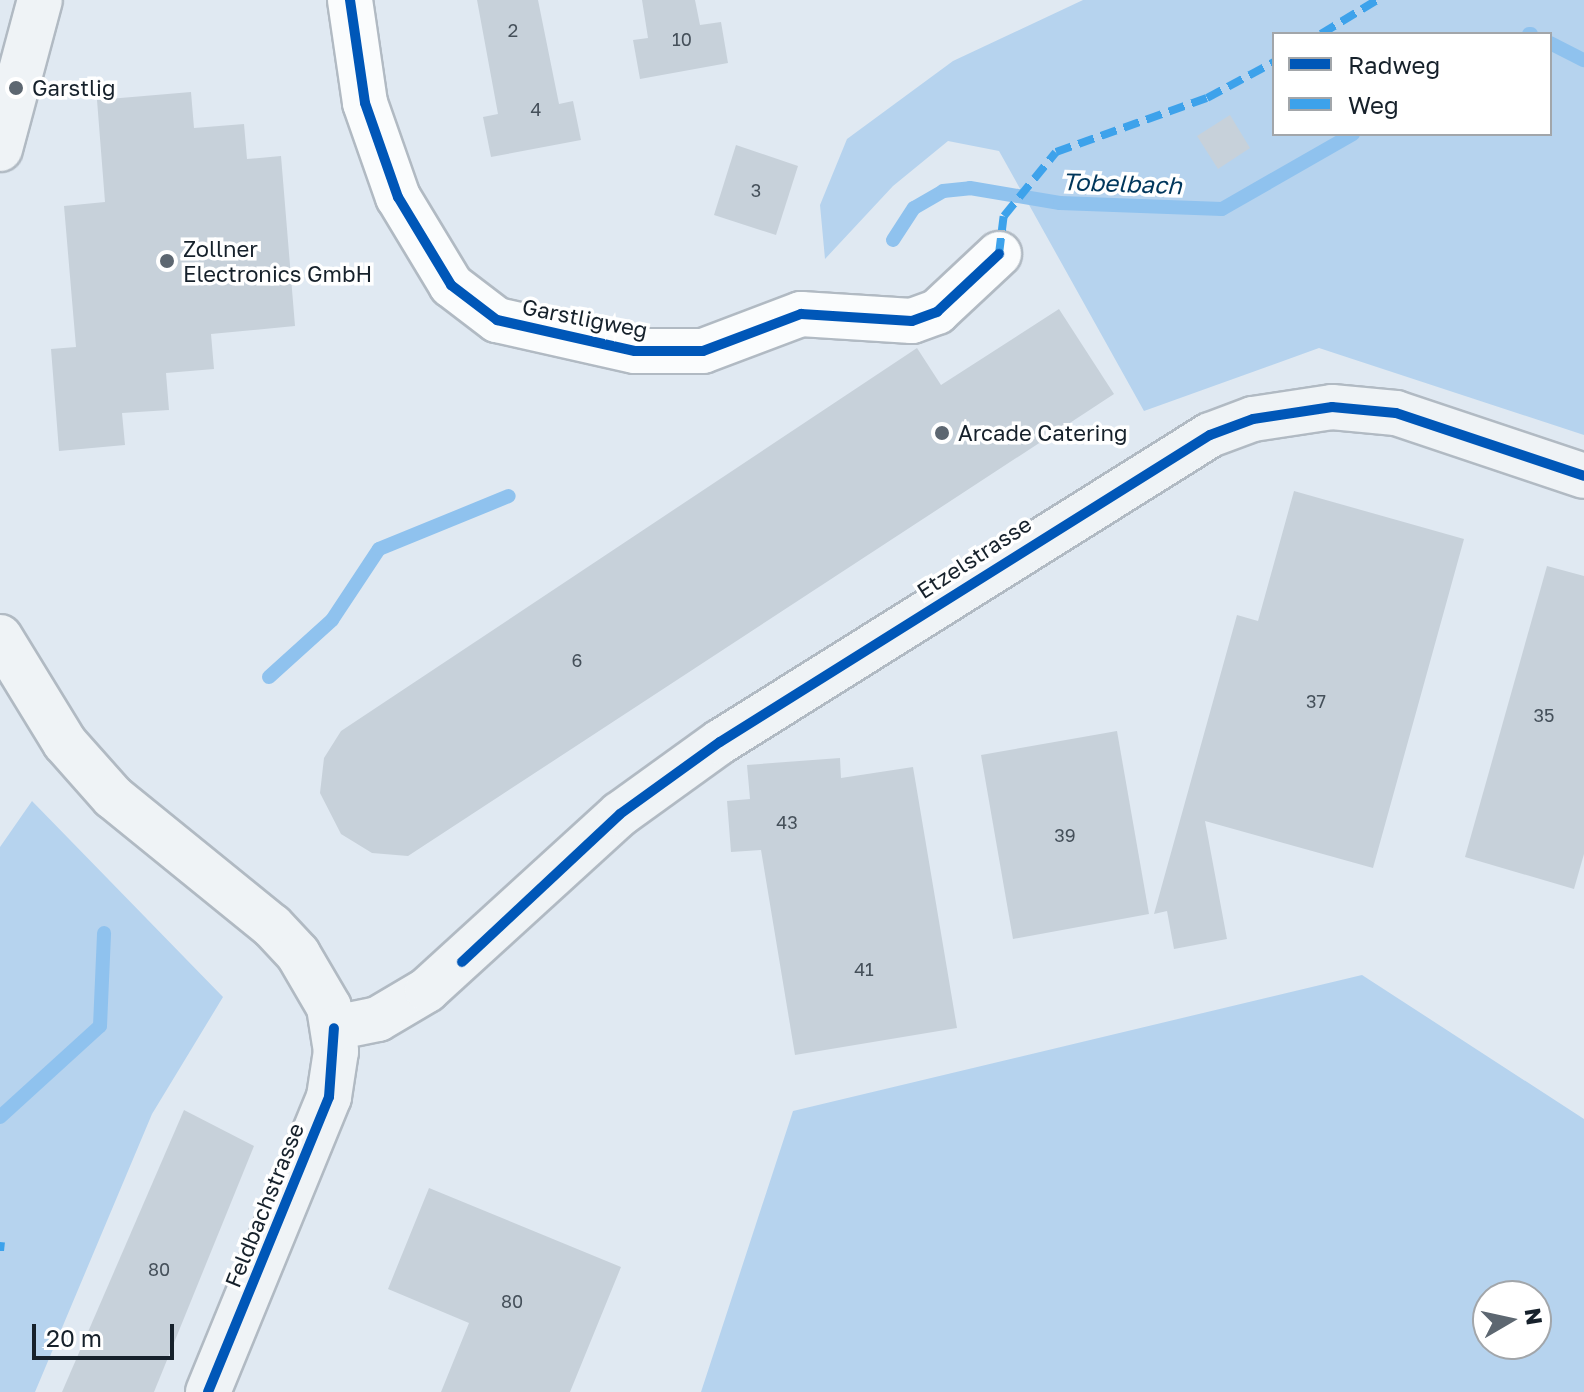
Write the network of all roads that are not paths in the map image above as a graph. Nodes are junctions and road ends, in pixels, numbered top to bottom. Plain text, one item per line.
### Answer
1 (40, 0) edge
2 (350, 0) edge
3 (0, 149) edge
4 (999, 254) dead end
5 (1584, 476) edge
6 (0, 637) edge
7 (334, 1028) junction
8 (208, 1392) edge

1 - 3 street
2 - 4 street, Garstligweg
5 - 7 street, Etzelstrasse
6 - 7 street, Feldbachstrasse
7 - 8 street, Feldbachstrasse

